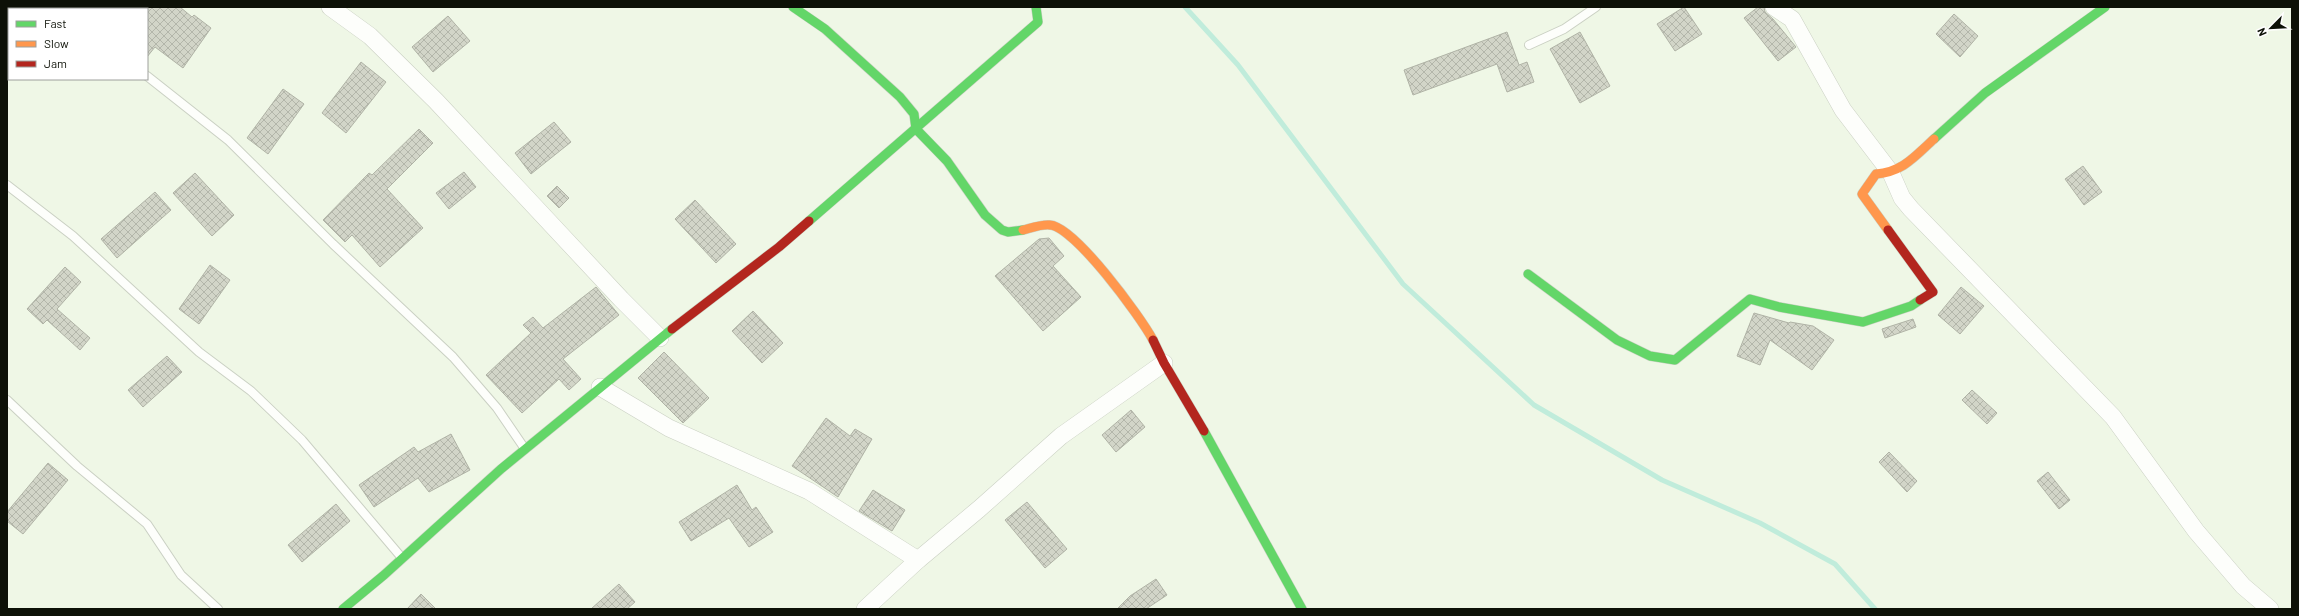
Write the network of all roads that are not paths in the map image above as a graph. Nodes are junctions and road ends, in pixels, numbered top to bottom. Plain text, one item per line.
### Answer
1 (330, 7) edge
2 (793, 7) edge
3 (1036, 7) edge
4 (1596, 7) edge
5 (1774, 7) edge
6 (2105, 7) edge
7 (1529, 45) dead end
8 (148, 77) edge
9 (916, 129) junction
10 (1891, 173) junction
11 (7, 185) edge
12 (1528, 274) dead end
13 (660, 338) junction
14 (1164, 363) junction
15 (600, 388) junction
16 (7, 400) edge
17 (525, 449) junction
18 (403, 559) junction
19 (918, 560) junction
20 (218, 609) edge
21 (343, 609) edge
22 (865, 609) edge
23 (1302, 609) edge
24 (2270, 609) edge

1 - 13 street
2 - 9 street
3 - 9 street
4 - 7 lane
5 - 10 street
6 - 10 street
8 - 17 lane
9 - 13 street
9 - 14 street
10 - 12 street
10 - 24 street
11 - 18 lane
13 - 15 street
14 - 19 street
14 - 23 street
15 - 17 street
15 - 19 street
16 - 20 lane
17 - 18 street
18 - 21 street
19 - 22 street

